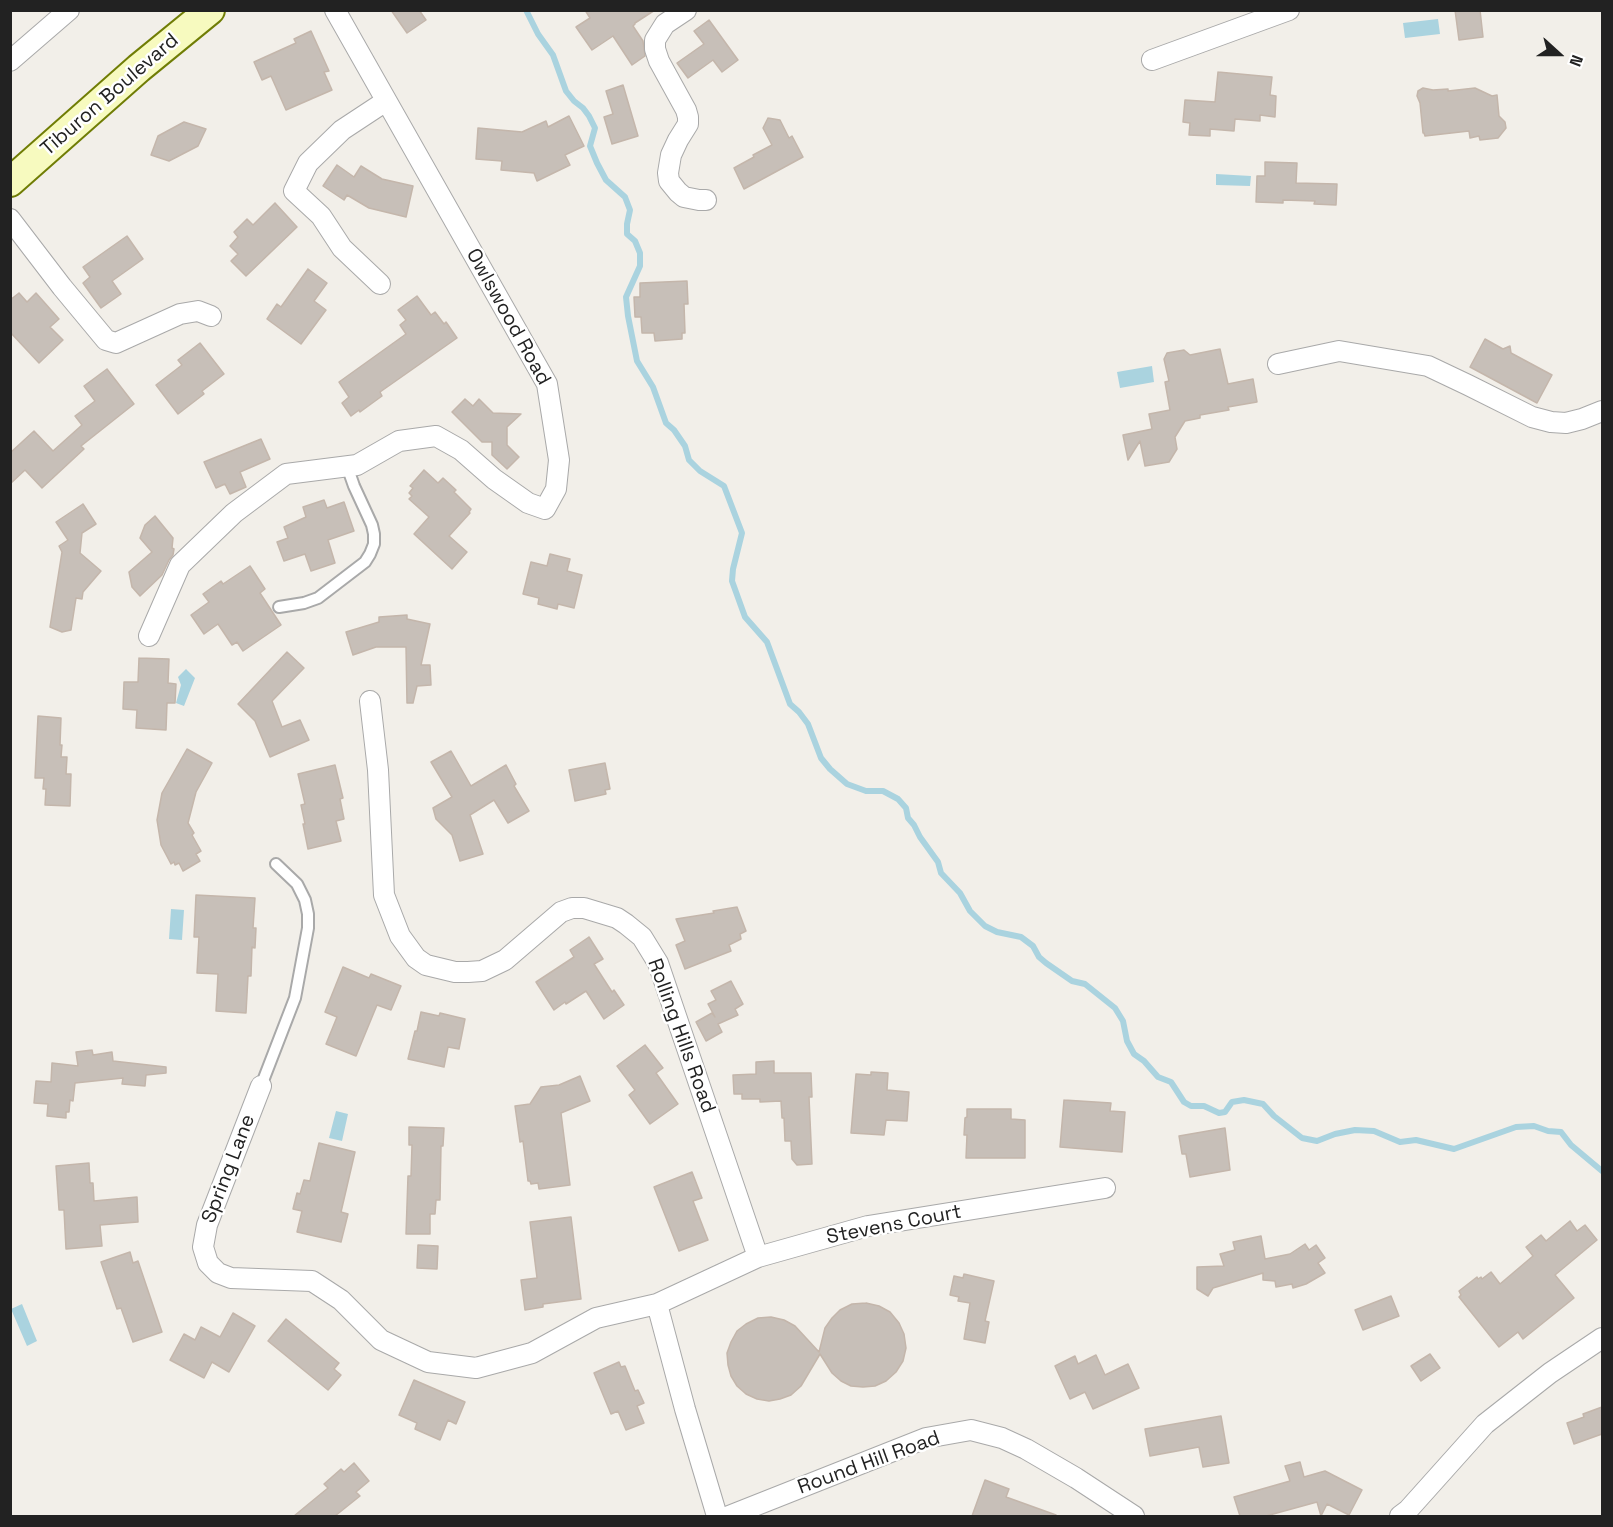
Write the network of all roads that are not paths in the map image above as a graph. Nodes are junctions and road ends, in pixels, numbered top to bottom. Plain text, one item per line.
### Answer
1 (69, 10) edge
2 (210, 10) edge
3 (335, 10) edge
4 (686, 10) edge
5 (1283, 17) edge
6 (1152, 60) dead end
7 (10, 61) edge
8 (386, 101) junction
9 (10, 182) edge
10 (706, 200) dead end
11 (10, 219) edge
12 (380, 284) dead end
13 (211, 316) dead end
14 (1278, 364) dead end
15 (1602, 411) edge
16 (347, 466) junction
17 (279, 607) dead end
18 (149, 636) dead end
19 (370, 701) dead end
20 (276, 864) dead end
21 (261, 1086) joint
22 (1105, 1188) dead end
23 (758, 1257) junction
24 (657, 1304) junction
25 (1602, 1338) edge
26 (717, 1516) edge
27 (729, 1516) edge
28 (1134, 1516) edge
29 (1400, 1516) edge

1 - 7 street
2 - 9 main road, Tiburon Boulevard
3 - 8 street, Owlswood Road
4 - 10 street
5 - 6 street
8 - 12 street
8 - 16 street, Owlswood Road
11 - 13 street
14 - 15 street
16 - 17 lane
16 - 18 street, Owlswood Road
19 - 23 street, Rolling Hills Road
20 - 21 lane
21 - 24 street, Spring Lane
22 - 23 street, Stevens Court
23 - 24 street, Stevens Court
24 - 26 street
25 - 29 street
27 - 28 street, Round Hill Road

